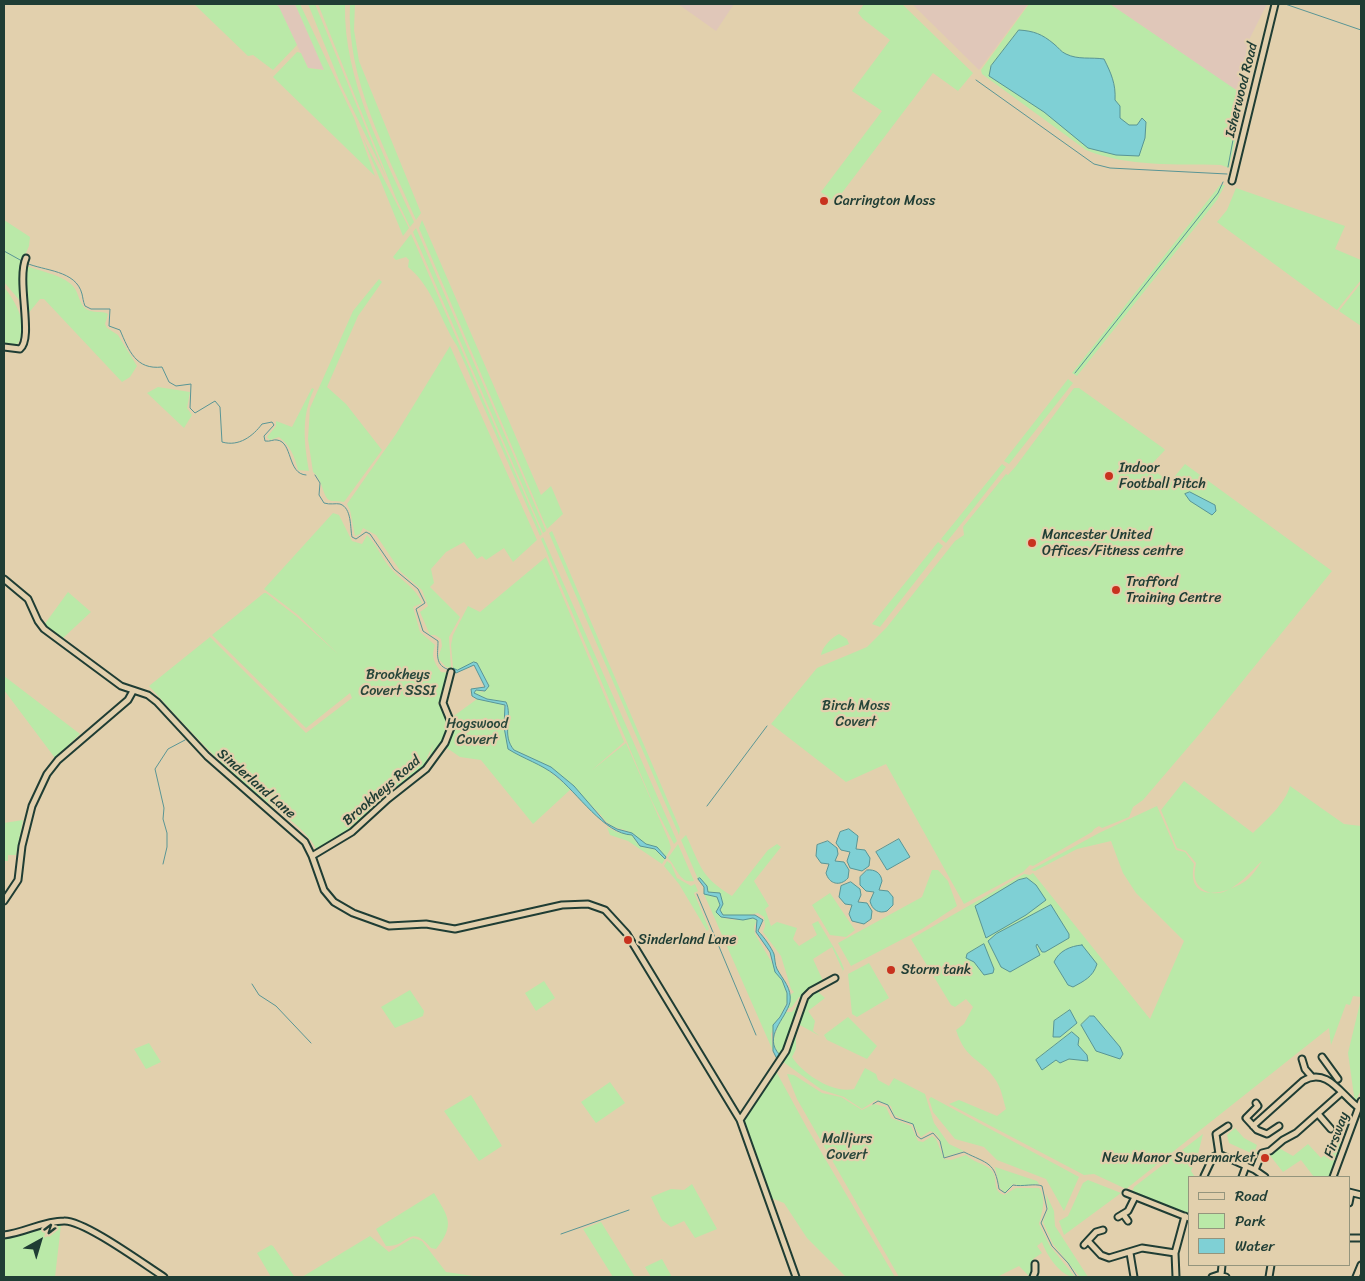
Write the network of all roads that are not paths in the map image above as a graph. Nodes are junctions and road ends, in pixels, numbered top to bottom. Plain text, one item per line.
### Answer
1 (1275, 4) edge
2 (1232, 181) dead end
3 (26, 258) dead end
4 (4, 347) edge
5 (4, 579) edge
6 (451, 672) dead end
7 (133, 691) junction
8 (312, 856) junction
9 (4, 901) edge
10 (835, 978) dead end
11 (1322, 1057) dead end
12 (1302, 1059) dead end
13 (1312, 1077) junction
14 (1329, 1080) junction
15 (1341, 1092) junction
16 (1361, 1101) edge
17 (1256, 1103) dead end
18 (1359, 1108) junction
19 (1318, 1114) junction
20 (740, 1120) junction
21 (1228, 1126) dead end
22 (1253, 1126) junction
23 (1279, 1126) dead end
24 (1330, 1126) dead end
25 (1218, 1154) junction
26 (1246, 1166) junction
27 (1255, 1170) junction
28 (1204, 1176) edge
29 (1242, 1176) edge
30 (1264, 1176) edge
31 (1333, 1176) edge
32 (1350, 1192) edge
33 (1126, 1193) dead end
34 (1361, 1195) edge
35 (1135, 1197) junction
36 (1187, 1217) edge
37 (1128, 1221) dead end
38 (1096, 1225) dead end
39 (4, 1235) edge
40 (1130, 1253) junction
41 (1175, 1253) junction
42 (1361, 1265) edge
43 (1037, 1268) dead end
44 (1223, 1276) edge
45 (164, 1277) edge
46 (796, 1277) edge
47 (1033, 1277) edge
48 (1134, 1277) edge
49 (1176, 1277) edge
50 (1212, 1277) edge
51 (1356, 1277) edge

1 - 2 street, Isherwood Road
3 - 4 street
5 - 7 street, Sinderland Lane
6 - 8 street, Brookheys Road
7 - 8 street, Sinderland Lane
7 - 9 street
8 - 20 street, Sinderland Lane
10 - 20 street
11 - 14 street
12 - 13 street
13 - 14 street
13 - 22 street
14 - 15 street
15 - 18 street
15 - 19 street
16 - 18 street, Firsway
17 - 22 street
18 - 31 street, Firsway
19 - 24 street
19 - 27 street
20 - 46 street, Sinderland Lane
21 - 25 street
22 - 23 street
25 - 26 street
25 - 28 street
26 - 27 street
26 - 29 street
27 - 30 street
32 - 34 street
33 - 35 street
35 - 36 street
35 - 37 street
36 - 41 street
38 - 40 street
39 - 45 street
40 - 41 street
40 - 48 street
41 - 49 street
42 - 51 street
43 - 47 street
44 - 50 street

